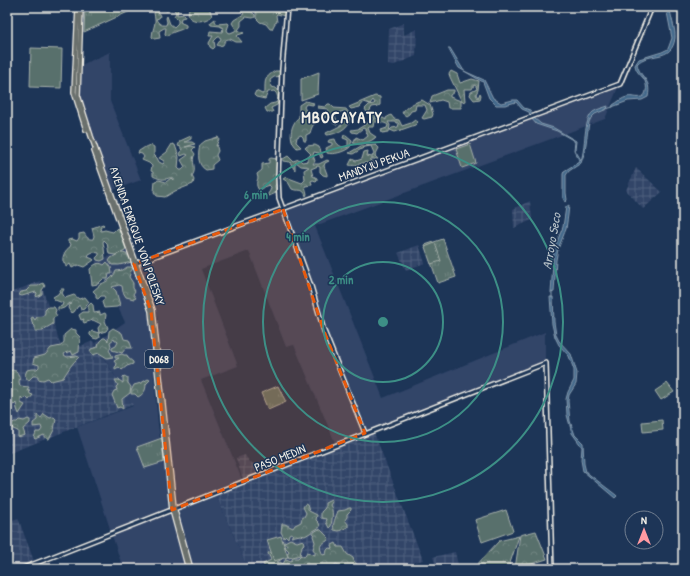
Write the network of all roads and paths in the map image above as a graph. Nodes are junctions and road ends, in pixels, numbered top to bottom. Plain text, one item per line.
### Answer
1 (80, 7) edge
2 (287, 7) edge
3 (652, 7) edge
4 (283, 209) junction
5 (136, 263) junction
6 (365, 433) junction
7 (174, 510) junction
8 (186, 556) junction
9 (21, 569) edge
10 (188, 569) edge
11 (191, 569) edge
12 (552, 569) edge

1 - 5 main road, AVENIDA ENRIQUE VON POLESKY / D068
2 - 4 street
3 - 4 street, MANDYJU PEKUA
4 - 5 street, MANDYJU PEKUA
4 - 6 street
5 - 7 main road, AVENIDA ENRIQUE VON POLESKY / D068
6 - 7 street, PASO MEDIN
6 - 12 street, PASO MEDIN
7 - 8 main road, AVENIDA ENRIQUE VON POLESKY / D068
7 - 9 street, PASO MEDIN
8 - 10 main road, AVENIDA ENRIQUE VON POLESKY / D068
8 - 11 main road, AVENIDA ENRIQUE VON POLESKY / D068

